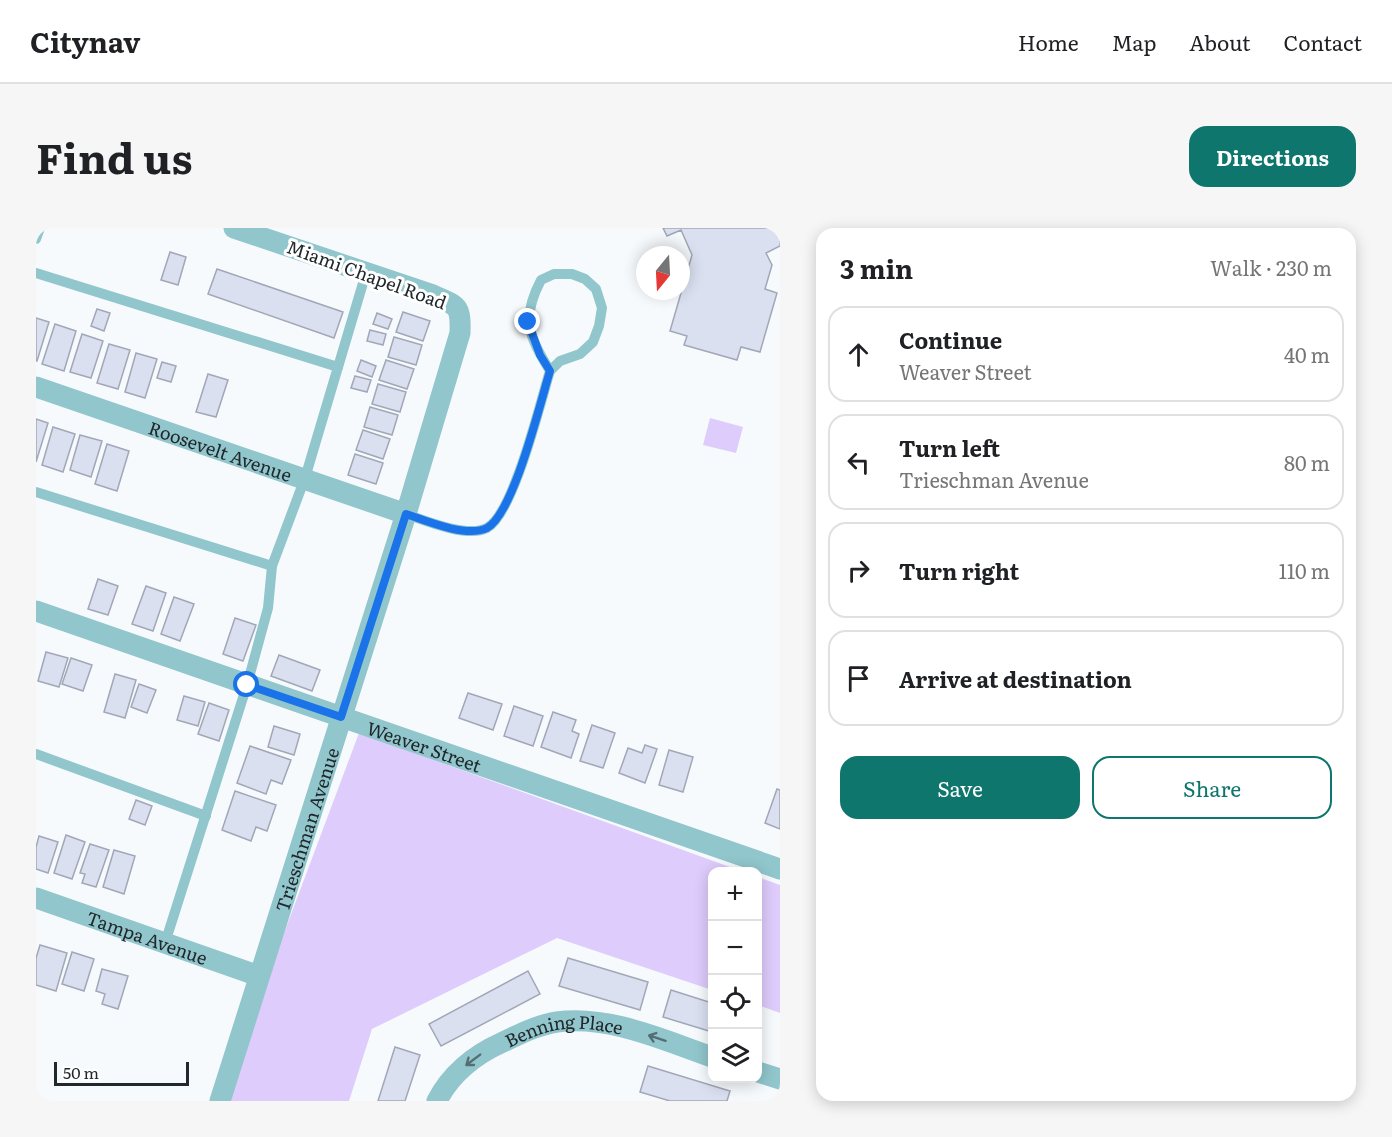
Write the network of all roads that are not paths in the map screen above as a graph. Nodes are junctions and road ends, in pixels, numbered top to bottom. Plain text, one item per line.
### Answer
1 (40, 228) edge
2 (239, 229) edge
3 (36, 239) edge
4 (36, 273) edge
5 (366, 273) junction
6 (461, 315) joint
7 (338, 368) junction
8 (550, 371) junction
9 (36, 387) edge
10 (305, 478) junction
11 (36, 492) edge
12 (406, 514) junction
13 (273, 566) junction
14 (36, 611) edge
15 (247, 685) junction
16 (341, 717) junction
17 (36, 753) edge
18 (206, 816) junction
19 (780, 869) edge
20 (36, 898) edge
21 (165, 944) junction
22 (259, 976) junction
23 (708, 1056) edge
24 (762, 1073) edge
25 (780, 1079) edge
26 (220, 1101) edge
27 (437, 1101) edge

1 - 3 lane
2 - 5 street, Miami Chapel Road
4 - 7 lane
5 - 6 street, Miami Chapel Road
5 - 7 lane
6 - 12 street, Trieschman Avenue
7 - 10 lane
8 - 8 lane
8 - 12 lane
9 - 10 street, Roosevelt Avenue
10 - 12 street, Roosevelt Avenue
10 - 13 lane
11 - 13 lane
12 - 16 street, Trieschman Avenue
13 - 15 lane
14 - 15 street, Weaver Street
15 - 16 street, Weaver Street
15 - 18 lane
16 - 19 street, Weaver Street
16 - 22 street, Trieschman Avenue
17 - 18 lane
18 - 21 lane
20 - 21 street, Tampa Avenue
21 - 22 street, Tampa Avenue
22 - 26 street, Trieschman Avenue
23 -> 27 street, Benning Place
24 - 25 street

